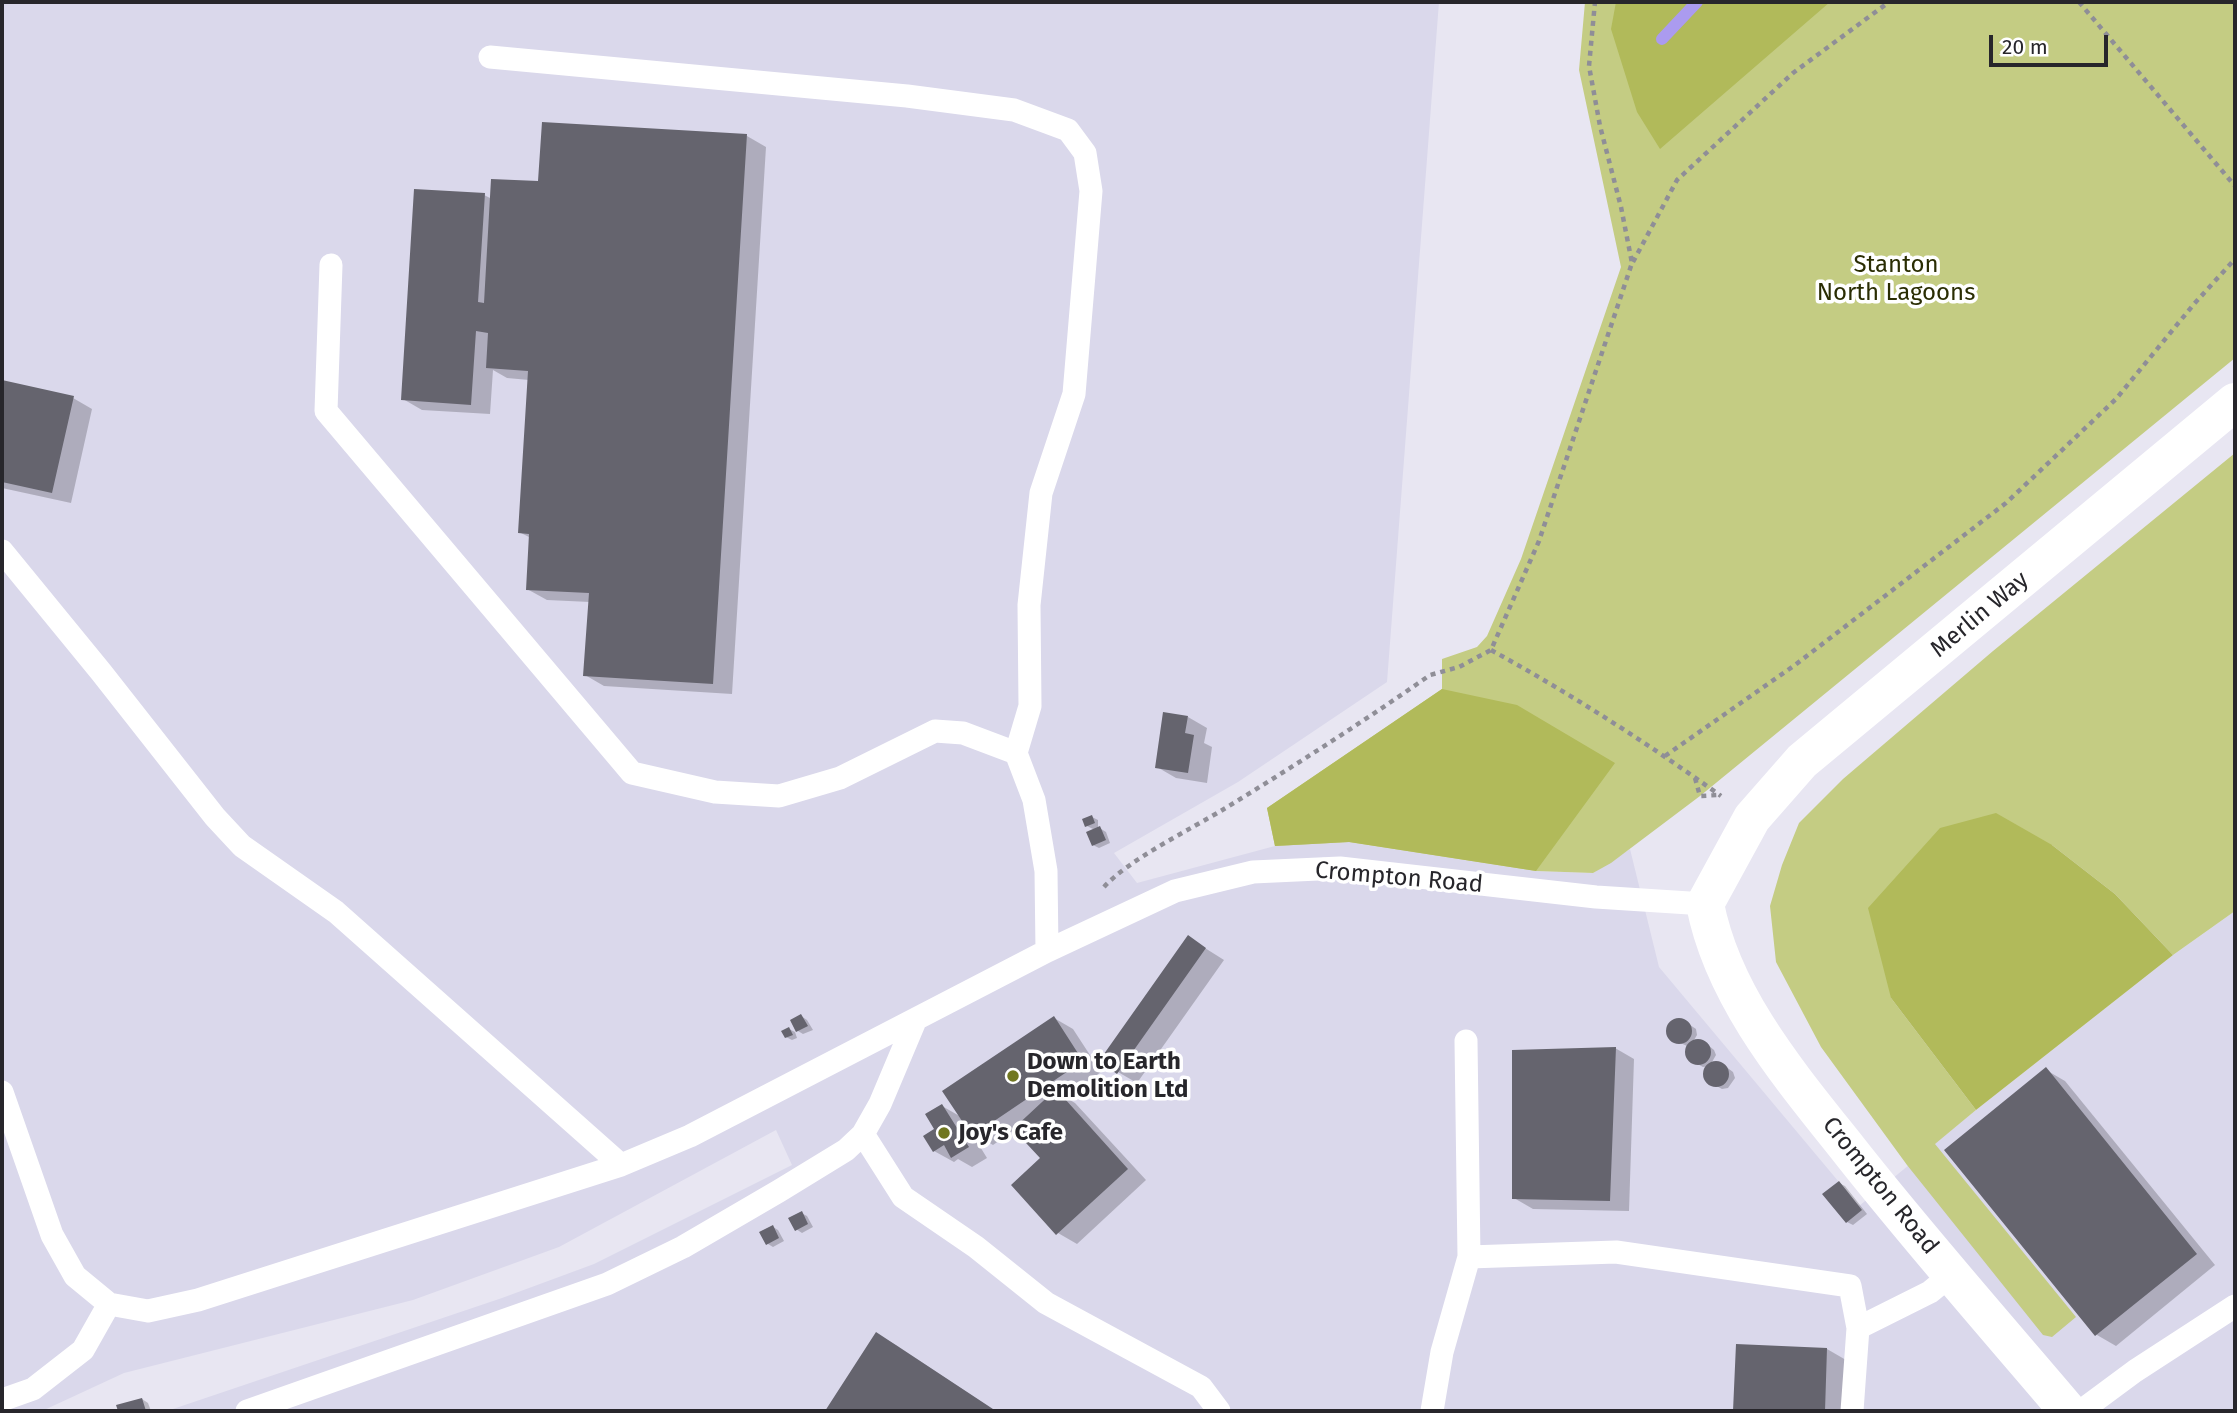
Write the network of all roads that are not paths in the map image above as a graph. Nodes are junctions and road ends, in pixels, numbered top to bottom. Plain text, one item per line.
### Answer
1 (490, 57) dead end
2 (331, 265) dead end
3 (2235, 402) edge
4 (2, 551) edge
5 (1016, 753) junction
6 (1706, 904) junction
7 (1047, 951) junction
8 (915, 1021) junction
9 (1466, 1041) dead end
10 (2, 1092) edge
11 (863, 1134) junction
12 (621, 1165) junction
13 (1469, 1257) junction
14 (1952, 1274) junction
15 (109, 1304) junction
16 (2235, 1306) edge
17 (1858, 1328) junction
18 (320, 1386) junction
19 (2, 1399) edge
20 (247, 1411) edge
21 (290, 1411) edge
22 (1219, 1411) edge
23 (1432, 1411) edge
24 (1852, 1411) edge
25 (2068, 1411) edge
26 (2081, 1411) edge

1 - 5 lane
2 - 5 lane
3 - 6 street, Merlin Way
4 - 12 lane
5 - 7 lane
6 - 7 lane, Crompton Road
6 - 14 street, Crompton Road
7 - 8 lane, Crompton Road
8 - 11 lane
8 - 12 lane, Crompton Road
9 - 13 lane
10 - 15 lane
11 - 18 lane
11 - 22 lane
12 - 15 lane, Crompton Road
13 - 17 lane
13 - 23 lane
14 - 17 lane
14 - 25 street, Crompton Road
15 - 19 lane
16 - 26 lane
17 - 24 lane
18 - 20 lane
18 - 21 lane

